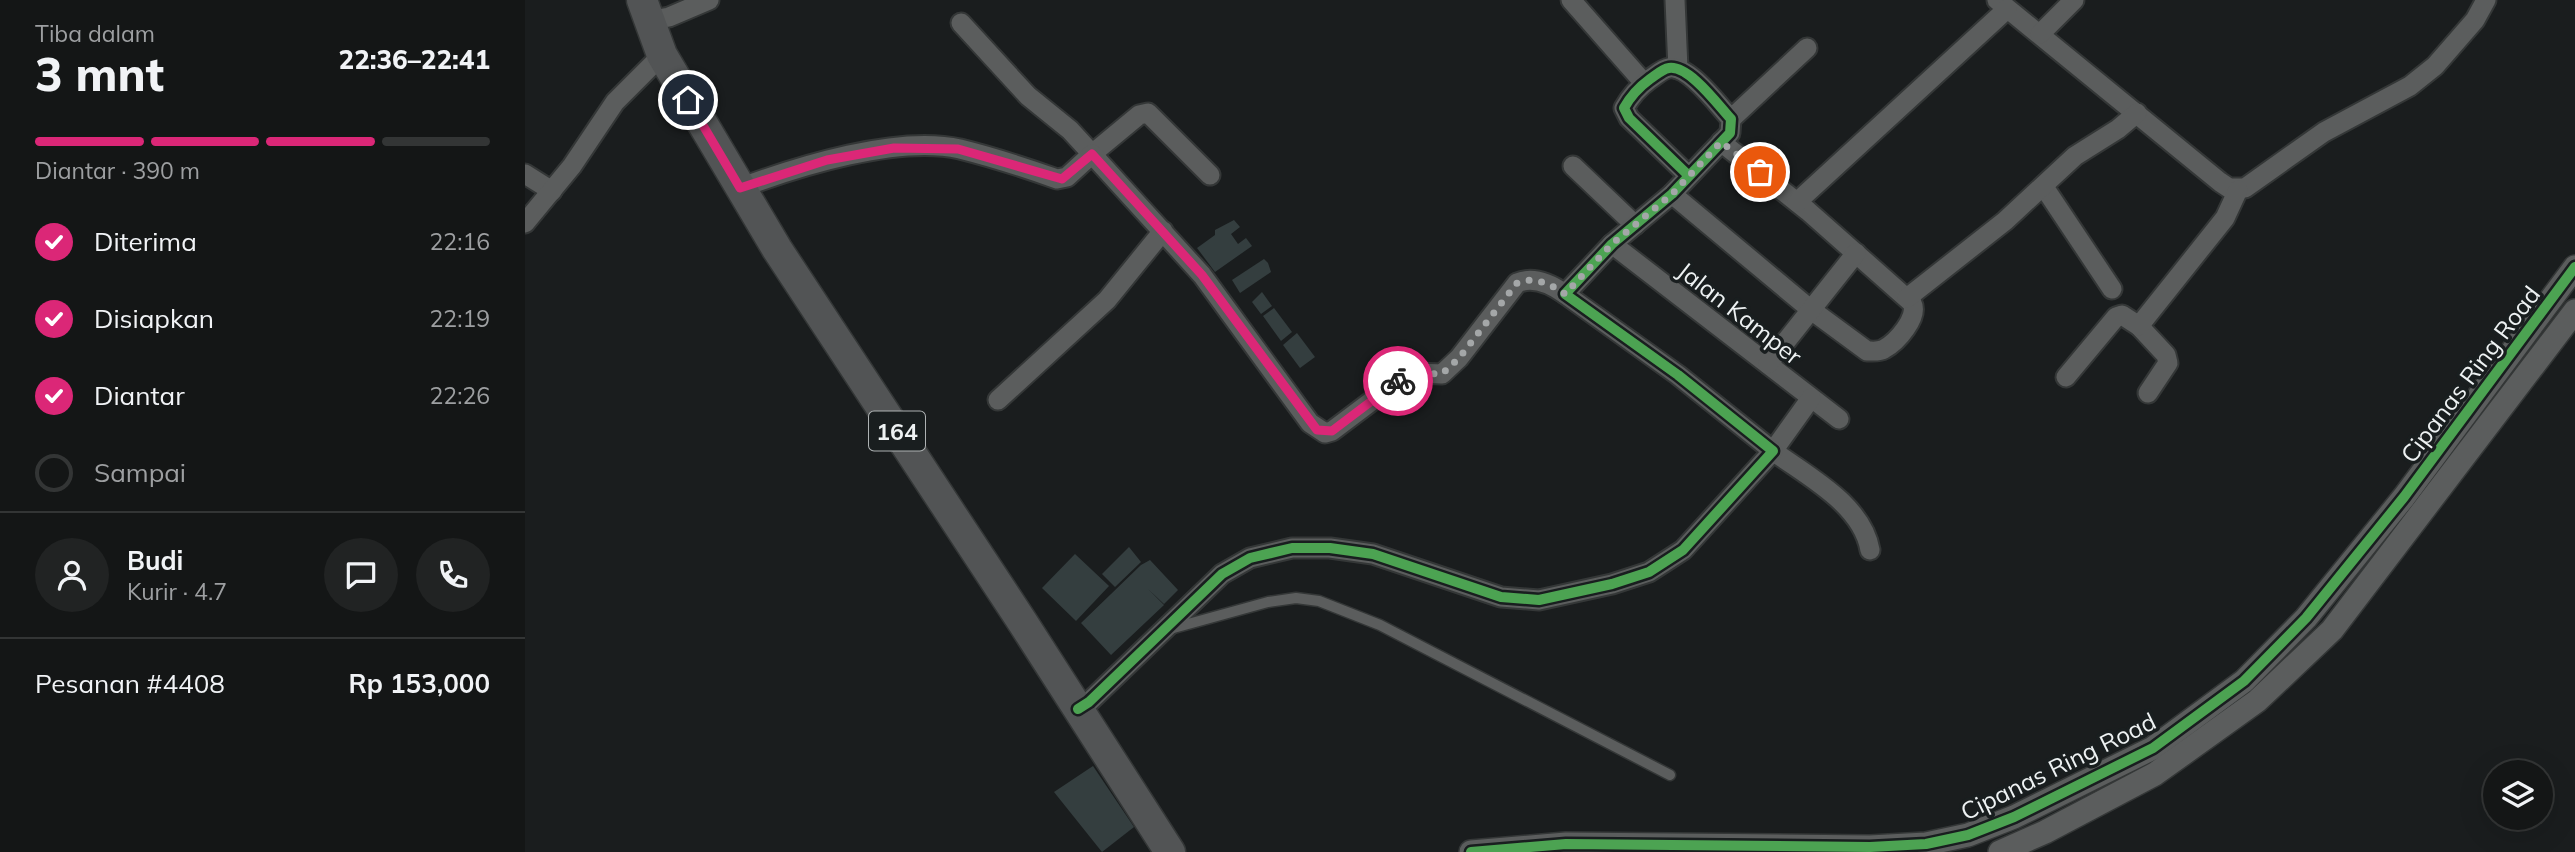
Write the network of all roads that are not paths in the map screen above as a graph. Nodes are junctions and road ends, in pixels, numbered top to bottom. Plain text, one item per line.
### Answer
1 (709, 0) edge
2 (1571, 0) edge
3 (1675, 0) edge
4 (2074, 0) edge
5 (2486, 0) edge
6 (2002, 5) edge
7 (645, 10) edge
8 (961, 23) dead end
9 (2040, 34) junction
10 (1807, 48) dead end
11 (662, 55) junction
12 (1678, 69) junction
13 (1644, 83) junction
14 (2137, 113) junction
15 (1731, 119) junction
16 (1721, 142) junction
17 (1092, 154) junction
18 (1573, 166) dead end
19 (525, 174) edge
20 (1688, 175) junction
21 (1210, 176) dead end
22 (2044, 187) junction
23 (740, 188) junction
24 (2238, 190) junction
25 (552, 191) junction
26 (1672, 194) junction
27 (1797, 202) junction
28 (525, 223) edge
29 (1635, 225) junction
30 (1163, 231) junction
31 (1612, 244) junction
32 (1856, 253) junction
33 (2575, 267) edge
34 (2112, 289) dead end
35 (1565, 294) junction
36 (1907, 298) junction
37 (1810, 309) junction
38 (2575, 310) edge
39 (2140, 326) junction
40 (1768, 365) junction
41 (2066, 377) dead end
42 (2148, 393) dead end
43 (1811, 398) junction
44 (998, 400) dead end
45 (1839, 419) dead end
46 (1773, 451) junction
47 (1870, 550) dead end
48 (1162, 632) junction
49 (1078, 709) junction
50 (1670, 775) dead end
51 (1170, 852) edge
52 (1471, 852) edge
53 (2000, 852) edge

1 - 7 street
2 - 13 street
3 - 12 street
4 - 9 street
5 - 24 street
6 - 9 street
6 - 27 street
7 - 11 main road, 164
8 - 17 street
9 - 14 street
10 - 15 street
11 - 23 main road, 164
11 - 25 street
12 - 13 street
12 - 15 street
13 - 20 street
14 - 22 street
14 - 24 street
15 - 16 street
16 - 20 street
16 - 27 street
17 - 21 street
17 - 23 street
17 - 30 street
18 - 29 street
19 - 25 street
20 - 26 street
22 - 34 street
22 - 36 street
23 - 49 main road, 164
24 - 39 street
25 - 28 street
26 - 29 street
26 - 37 street
27 - 32 street
29 - 31 street
30 - 35 street
30 - 44 street
31 - 35 street
31 - 40 street, Jalan Kamper
32 - 36 street
32 - 37 street
33 - 52 street, Cipanas Ring Road
35 - 46 street
36 - 37 street
37 - 40 street
38 - 53 street, Cipanas Ring Road
39 - 41 street
39 - 42 street
40 - 43 street, Jalan Kamper
43 - 45 street, Jalan Kamper
43 - 46 street
46 - 47 street
46 - 48 street
48 - 49 street
48 - 50 lane
49 - 51 main road, 164

